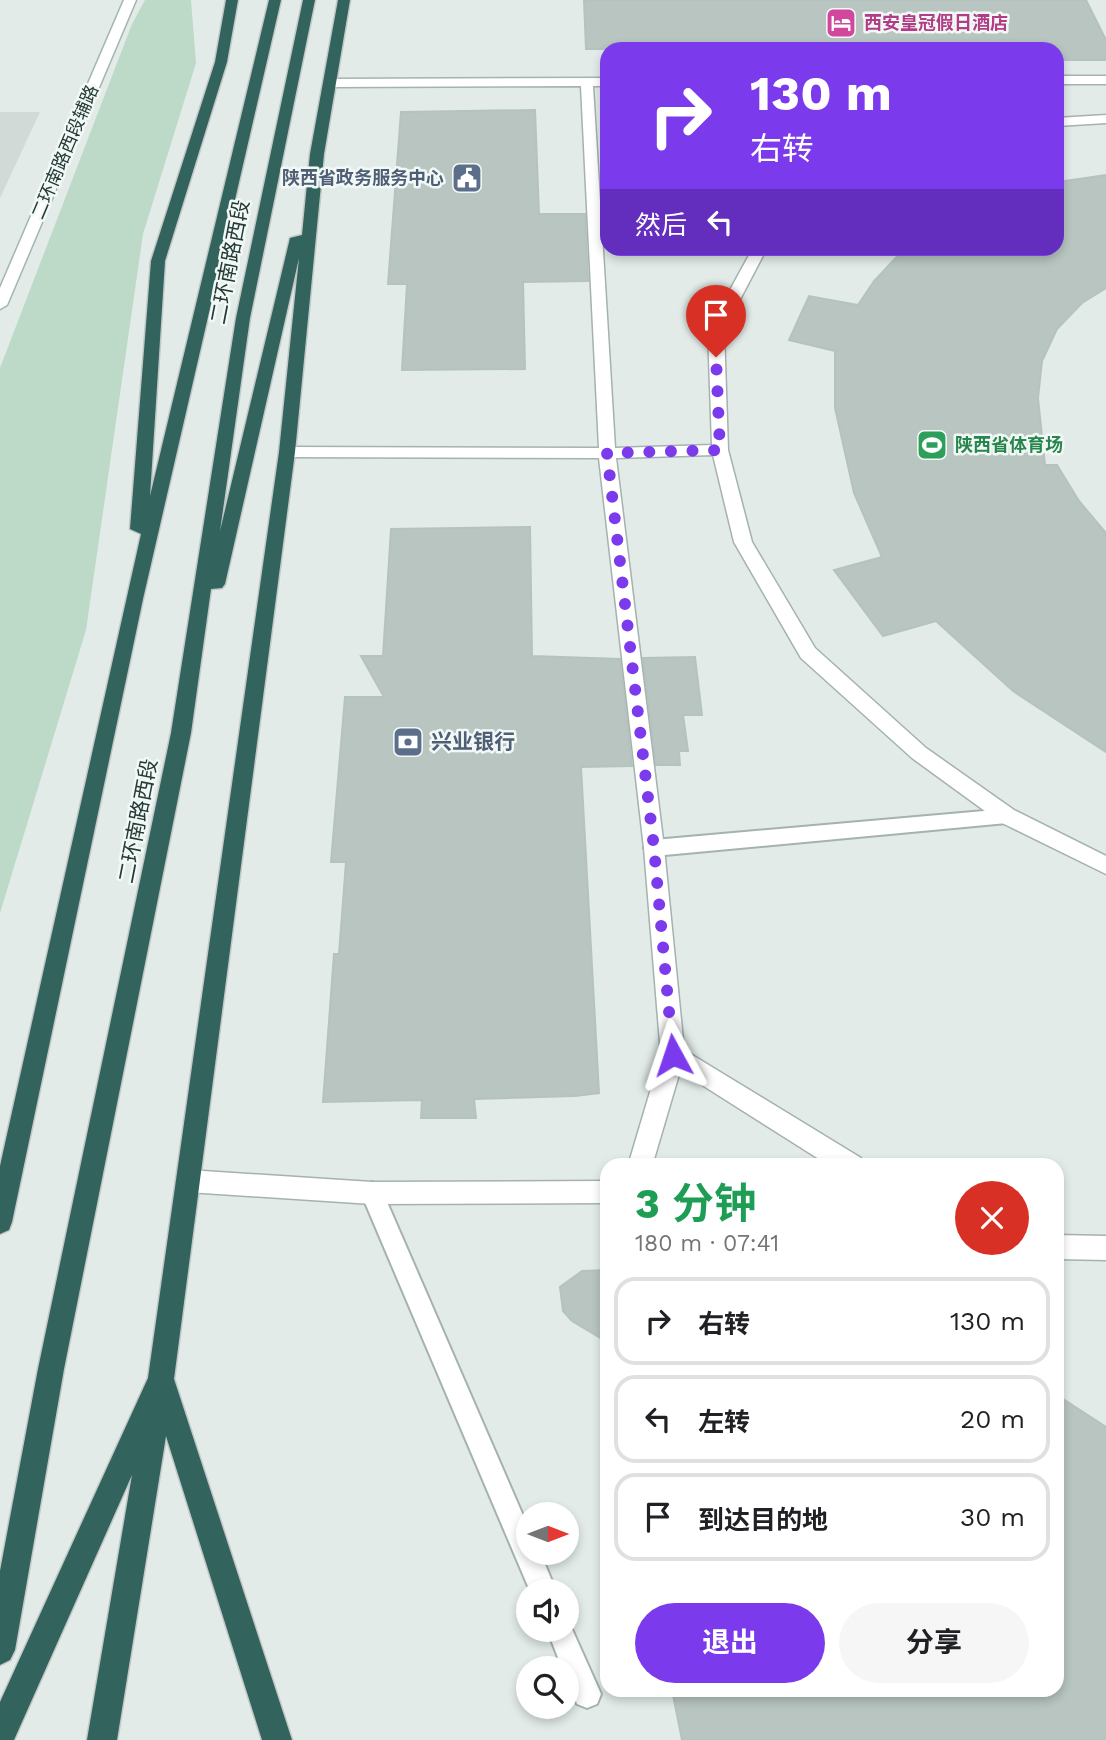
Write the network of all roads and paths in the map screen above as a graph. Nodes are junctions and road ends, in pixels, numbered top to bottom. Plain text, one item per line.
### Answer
1 (130, 0) edge
2 (232, 0) edge
3 (275, 0) edge
4 (309, 0) edge
5 (344, 0) edge
6 (1064, 80) edge
7 (1106, 80) edge
8 (587, 82) junction
9 (600, 82) edge
10 (330, 83) junction
11 (1106, 119) edge
12 (1064, 122) edge
13 (317, 154) junction
14 (756, 256) edge
15 (0, 305) edge
16 (720, 450) junction
17 (287, 452) junction
18 (607, 453) junction
19 (134, 599) junction
20 (181, 733) junction
21 (1007, 816) junction
22 (654, 848) junction
23 (1106, 866) edge
24 (673, 1055) junction
25 (21, 1134) junction
26 (642, 1158) edge
27 (839, 1158) edge
28 (0, 1168) edge
29 (188, 1181) junction
30 (600, 1192) edge
31 (372, 1193) junction
32 (0, 1223) edge
33 (1064, 1247) edge
34 (1106, 1248) edge
35 (161, 1379) junction
36 (538, 1579) edge
37 (565, 1642) edge
38 (0, 1650) edge
39 (587, 1694) dead end
40 (0, 1736) edge
41 (102, 1740) edge
42 (277, 1740) edge

1 - 15 street, 二环南路西段辅路
2 - 19 highway
3 - 19 highway, 二环南路西段
4 - 20 highway, 二环南路西段
5 - 10 highway
6 - 7 street
8 - 9 street
8 - 10 street
8 - 18 street
10 - 13 highway
11 - 12 street
13 - 17 highway
13 - 20 highway
14 - 16 street
16 - 18 street
16 - 21 street
17 - 18 street
17 - 29 highway
18 - 22 street
19 - 25 highway, 二环南路西段
20 - 38 highway, 二环南路西段
21 - 22 lane
21 - 23 street
22 - 24 street
24 - 26 street
24 - 27 street
25 - 28 highway
25 - 32 highway, 二环南路西段
29 - 31 street
29 - 35 highway
30 - 31 street
31 - 36 lane
33 - 34 street
35 - 40 highway
35 - 41 highway
35 - 42 highway
37 - 39 lane

